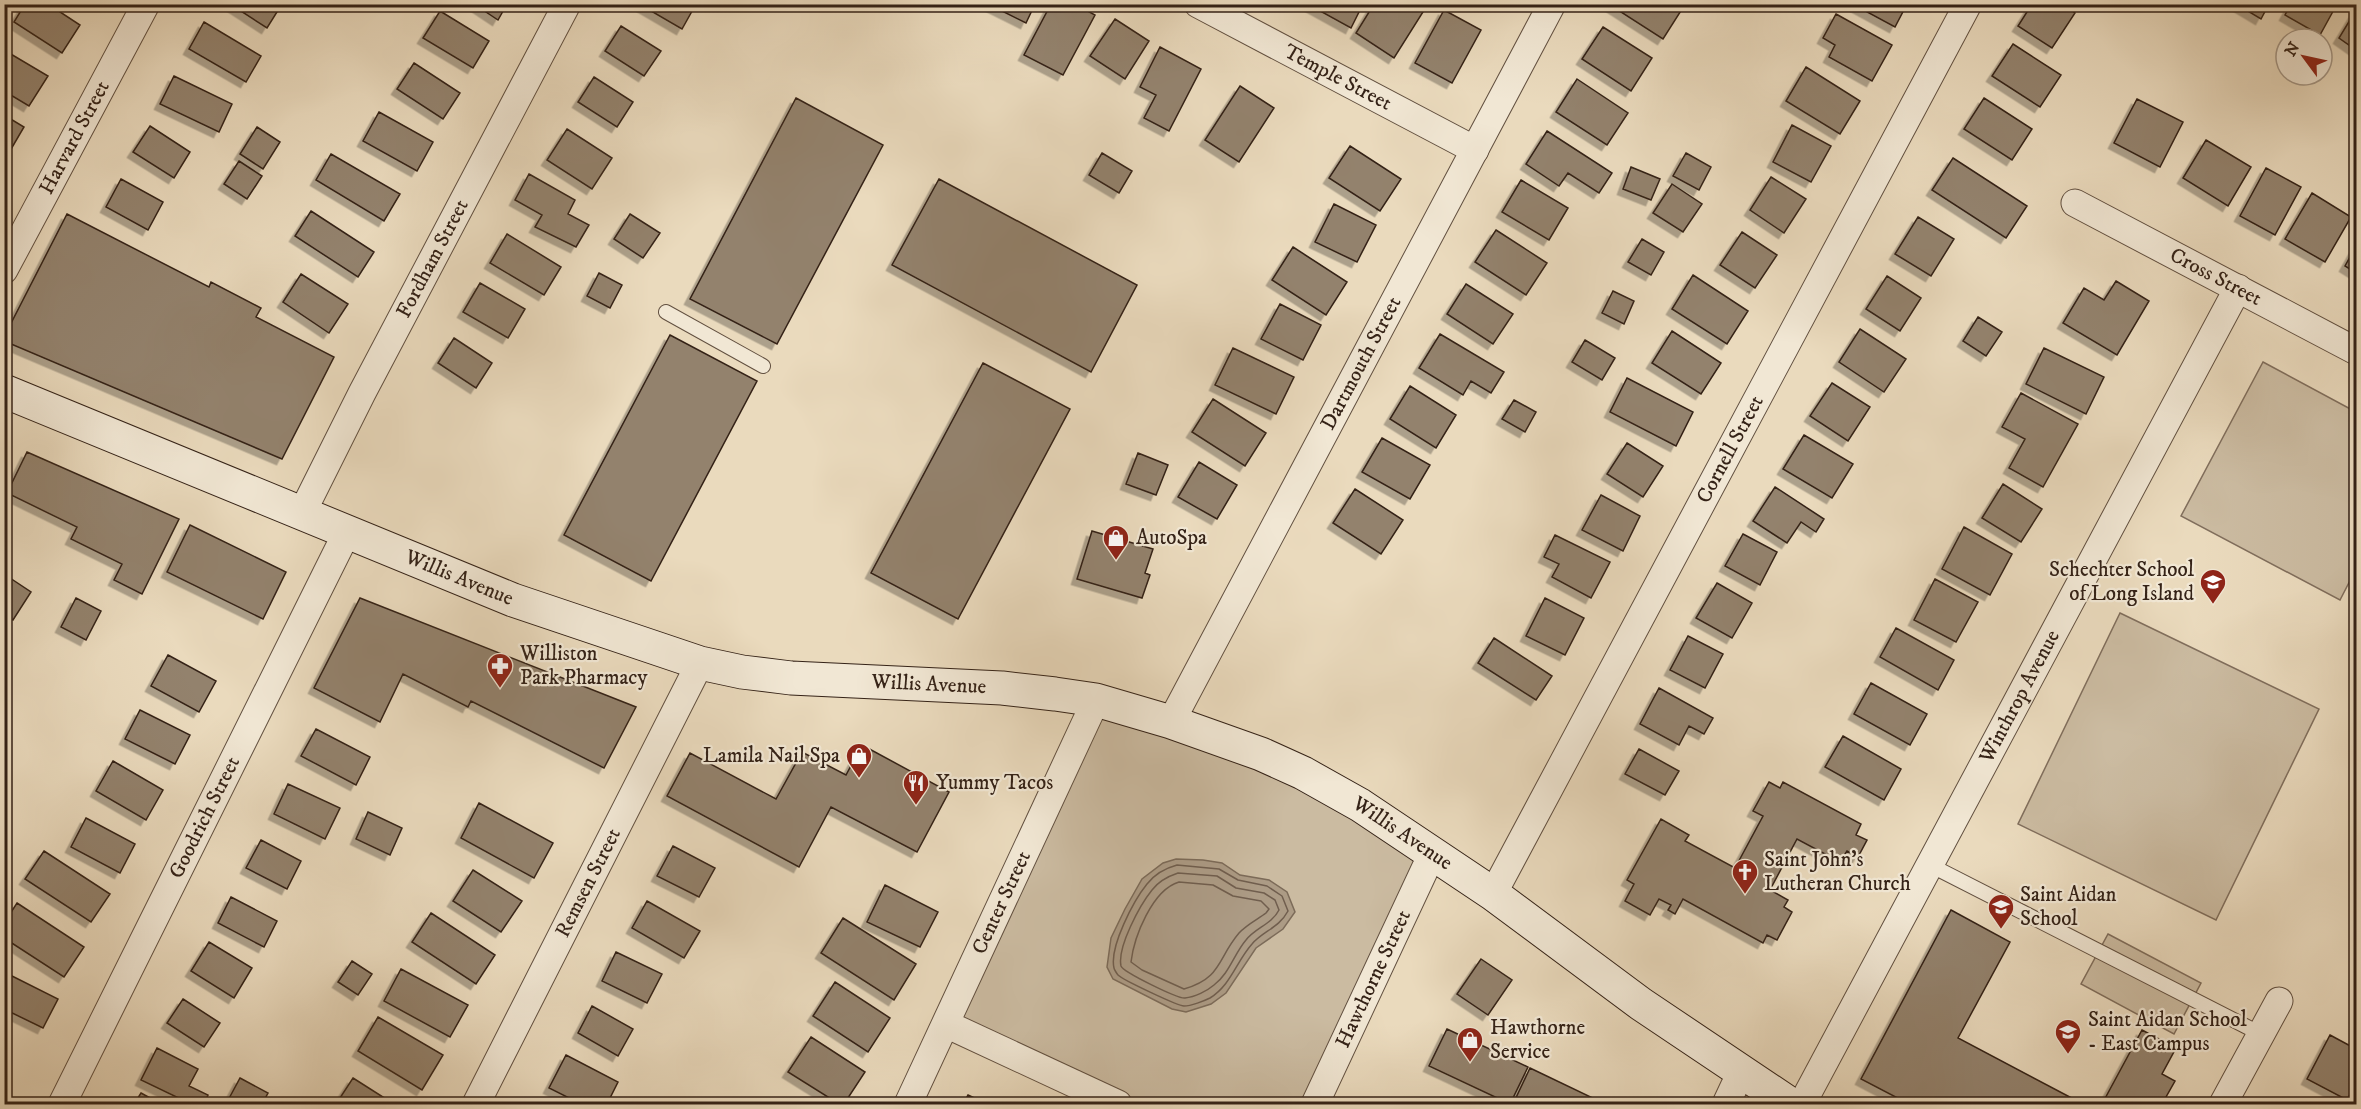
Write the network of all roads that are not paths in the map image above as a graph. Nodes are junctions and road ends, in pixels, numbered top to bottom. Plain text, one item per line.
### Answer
1 (146, 4) edge
2 (567, 4) edge
3 (1198, 4) edge
4 (1552, 4) edge
5 (1968, 4) edge
6 (1475, 150) junction
7 (2075, 202) dead end
8 (4, 270) edge
9 (2238, 288) junction
10 (666, 312) dead end
11 (2356, 351) edge
12 (763, 366) dead end
13 (6, 394) edge
14 (302, 513) junction
15 (347, 532) junction
16 (700, 663) junction
17 (1096, 700) junction
18 (1171, 722) junction
19 (1432, 854) junction
20 (1930, 865) junction
21 (1493, 894) junction
22 (2279, 1001) dead end
23 (946, 1024) junction
24 (2261, 1034) junction
25 (1741, 1072) junction
26 (62, 1104) edge
27 (476, 1104) edge
28 (908, 1104) edge
29 (1118, 1104) edge
30 (1315, 1104) edge
31 (1726, 1104) edge
32 (1790, 1104) edge
33 (1802, 1104) edge
34 (2223, 1104) edge

1 - 8 street, Harvard Street
2 - 14 street, Fordham Street
3 - 6 street, Temple Street
4 - 6 street, Dartmouth Street
5 - 21 street, Cornell Street
6 - 18 street, Dartmouth Street
7 - 9 street, Cross Street
9 - 11 street, Cross Street
9 - 20 street, Winthrop Avenue
10 - 12 lane
13 - 14 main road, Willis Avenue
14 - 15 main road, Willis Avenue
15 - 16 main road, Willis Avenue
15 - 26 street, Goodrich Street
16 - 17 main road, Willis Avenue
16 - 27 street, Remsen Street
17 - 18 main road, Willis Avenue
17 - 23 street, Center Street
18 - 19 main road, Willis Avenue
19 - 21 main road, Willis Avenue
19 - 30 street, Hawthorne Street
20 - 24 lane
20 - 33 street, Winthrop Avenue
21 - 25 main road, Willis Avenue
22 - 24 street
23 - 28 street, Center Street
23 - 29 street
24 - 34 street
25 - 31 street
25 - 32 main road, Willis Avenue

